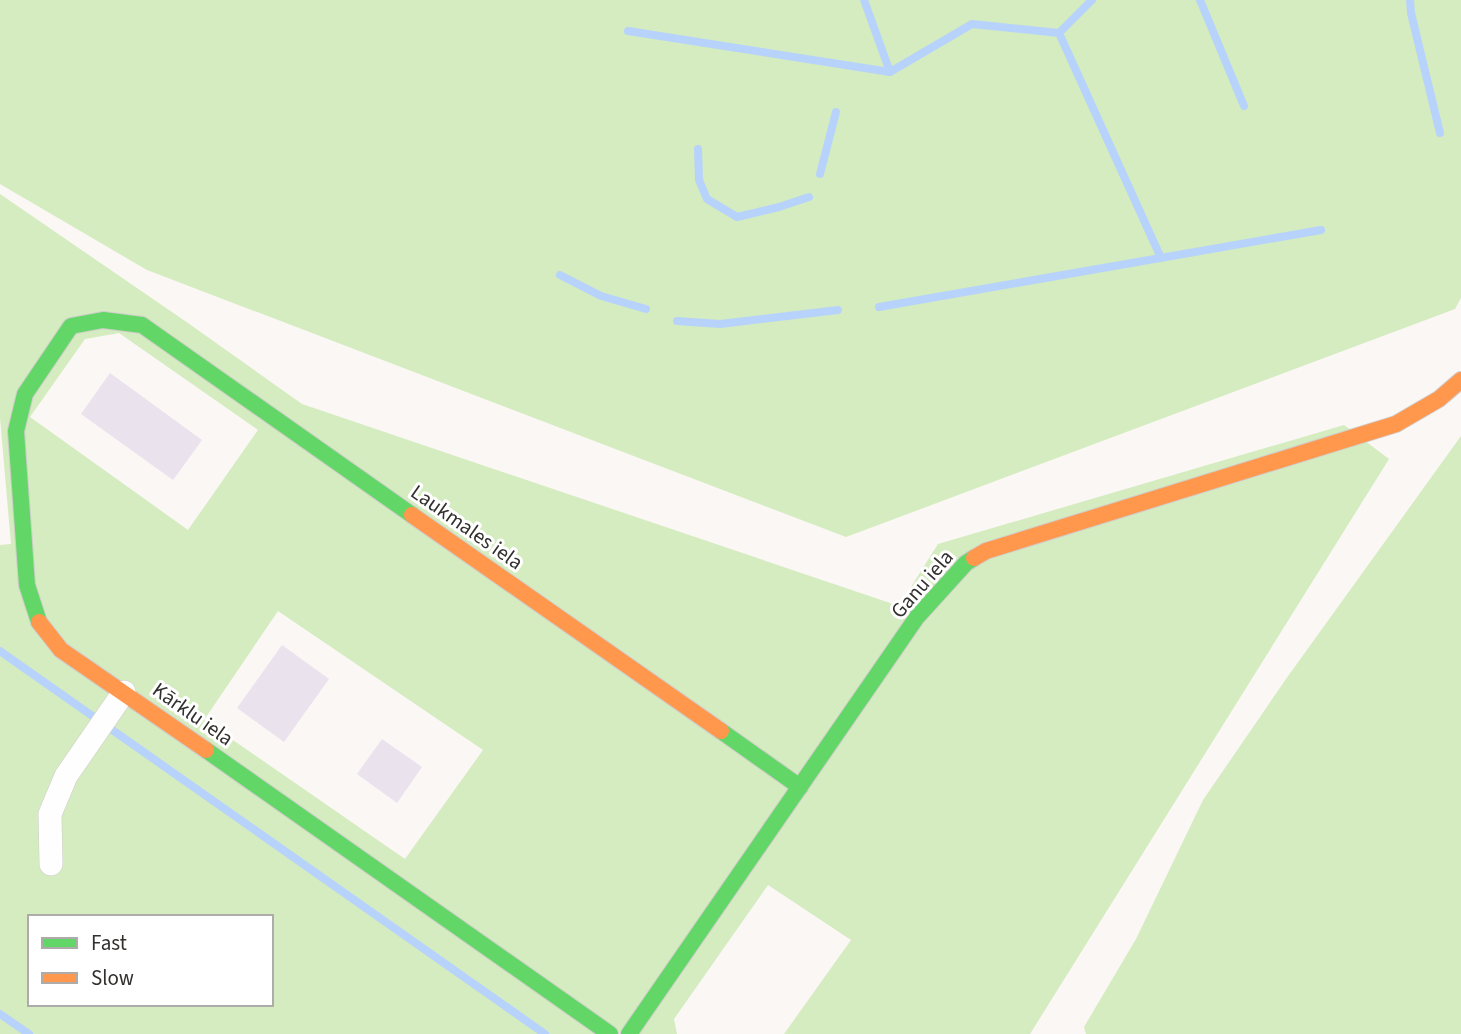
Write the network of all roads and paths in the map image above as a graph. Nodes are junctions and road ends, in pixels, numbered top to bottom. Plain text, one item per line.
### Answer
1 (103, 320) joint
2 (1461, 380) edge
3 (124, 692) junction
4 (800, 787) junction
5 (51, 864) dead end
6 (610, 1034) edge
7 (629, 1034) edge

1 - 3 street, Kārklu iela
1 - 4 street, Laukmales iela
2 - 4 street, Ganu iela
3 - 5 street
3 - 6 street, Kārklu iela
4 - 7 street, Ganu iela

